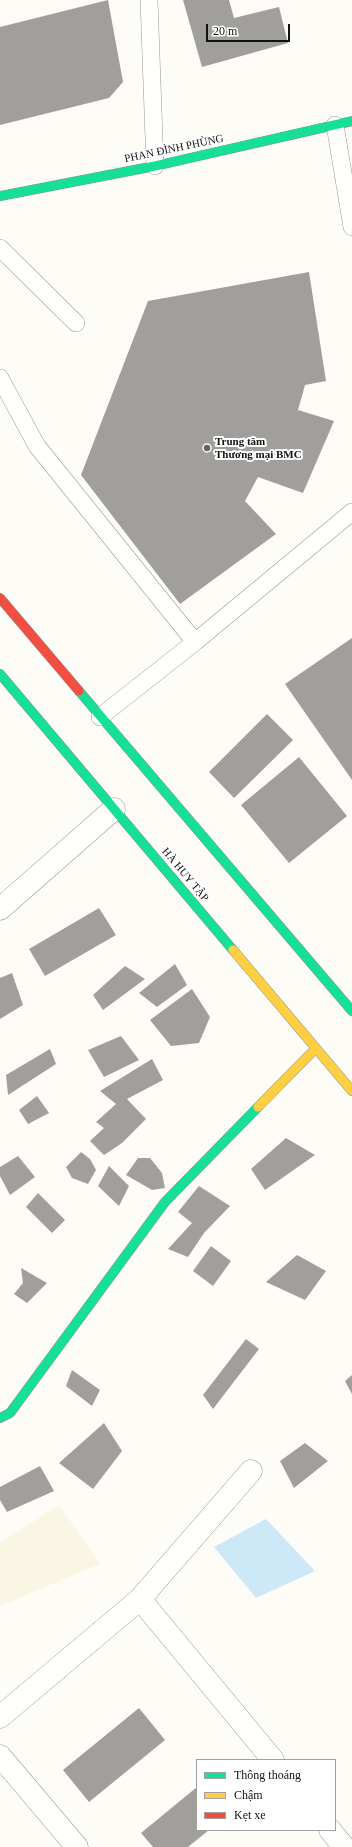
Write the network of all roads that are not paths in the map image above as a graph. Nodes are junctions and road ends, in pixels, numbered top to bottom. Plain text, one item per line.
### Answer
1 (149, 0) edge
2 (352, 121) edge
3 (335, 125) junction
4 (155, 166) junction
5 (0, 196) edge
6 (352, 227) edge
7 (0, 248) edge
8 (76, 323) dead end
9 (0, 378) edge
10 (352, 512) edge
11 (0, 598) edge
12 (195, 642) junction
13 (0, 674) edge
14 (100, 717) junction
15 (114, 809) junction
16 (0, 909) edge
17 (352, 1011) edge
18 (316, 1048) junction
19 (352, 1091) edge
20 (0, 1418) edge
21 (251, 1471) dead end
22 (140, 1599) junction
23 (0, 1717) edge
24 (0, 1756) edge
25 (272, 1759) edge
26 (331, 1831) edge
27 (77, 1847) edge
28 (344, 1847) edge

1 - 4 lane
2 - 3 main road, PHAN ĐÌNH PHÙNG
3 - 4 main road, PHAN ĐÌNH PHÙNG
3 - 6 lane
4 - 5 main road, PHAN ĐÌNH PHÙNG
7 - 8 lane
9 - 12 lane
10 - 12 lane
11 - 14 main road
12 - 14 lane
13 - 15 main road, HÀ HUY TẬP
14 - 17 main road
15 - 16 street
15 - 18 main road, HÀ HUY TẬP
18 - 19 main road, HÀ HUY TẬP
18 - 20 main road
21 - 22 street
22 - 23 street
22 - 25 street
24 - 27 street
26 - 28 street

